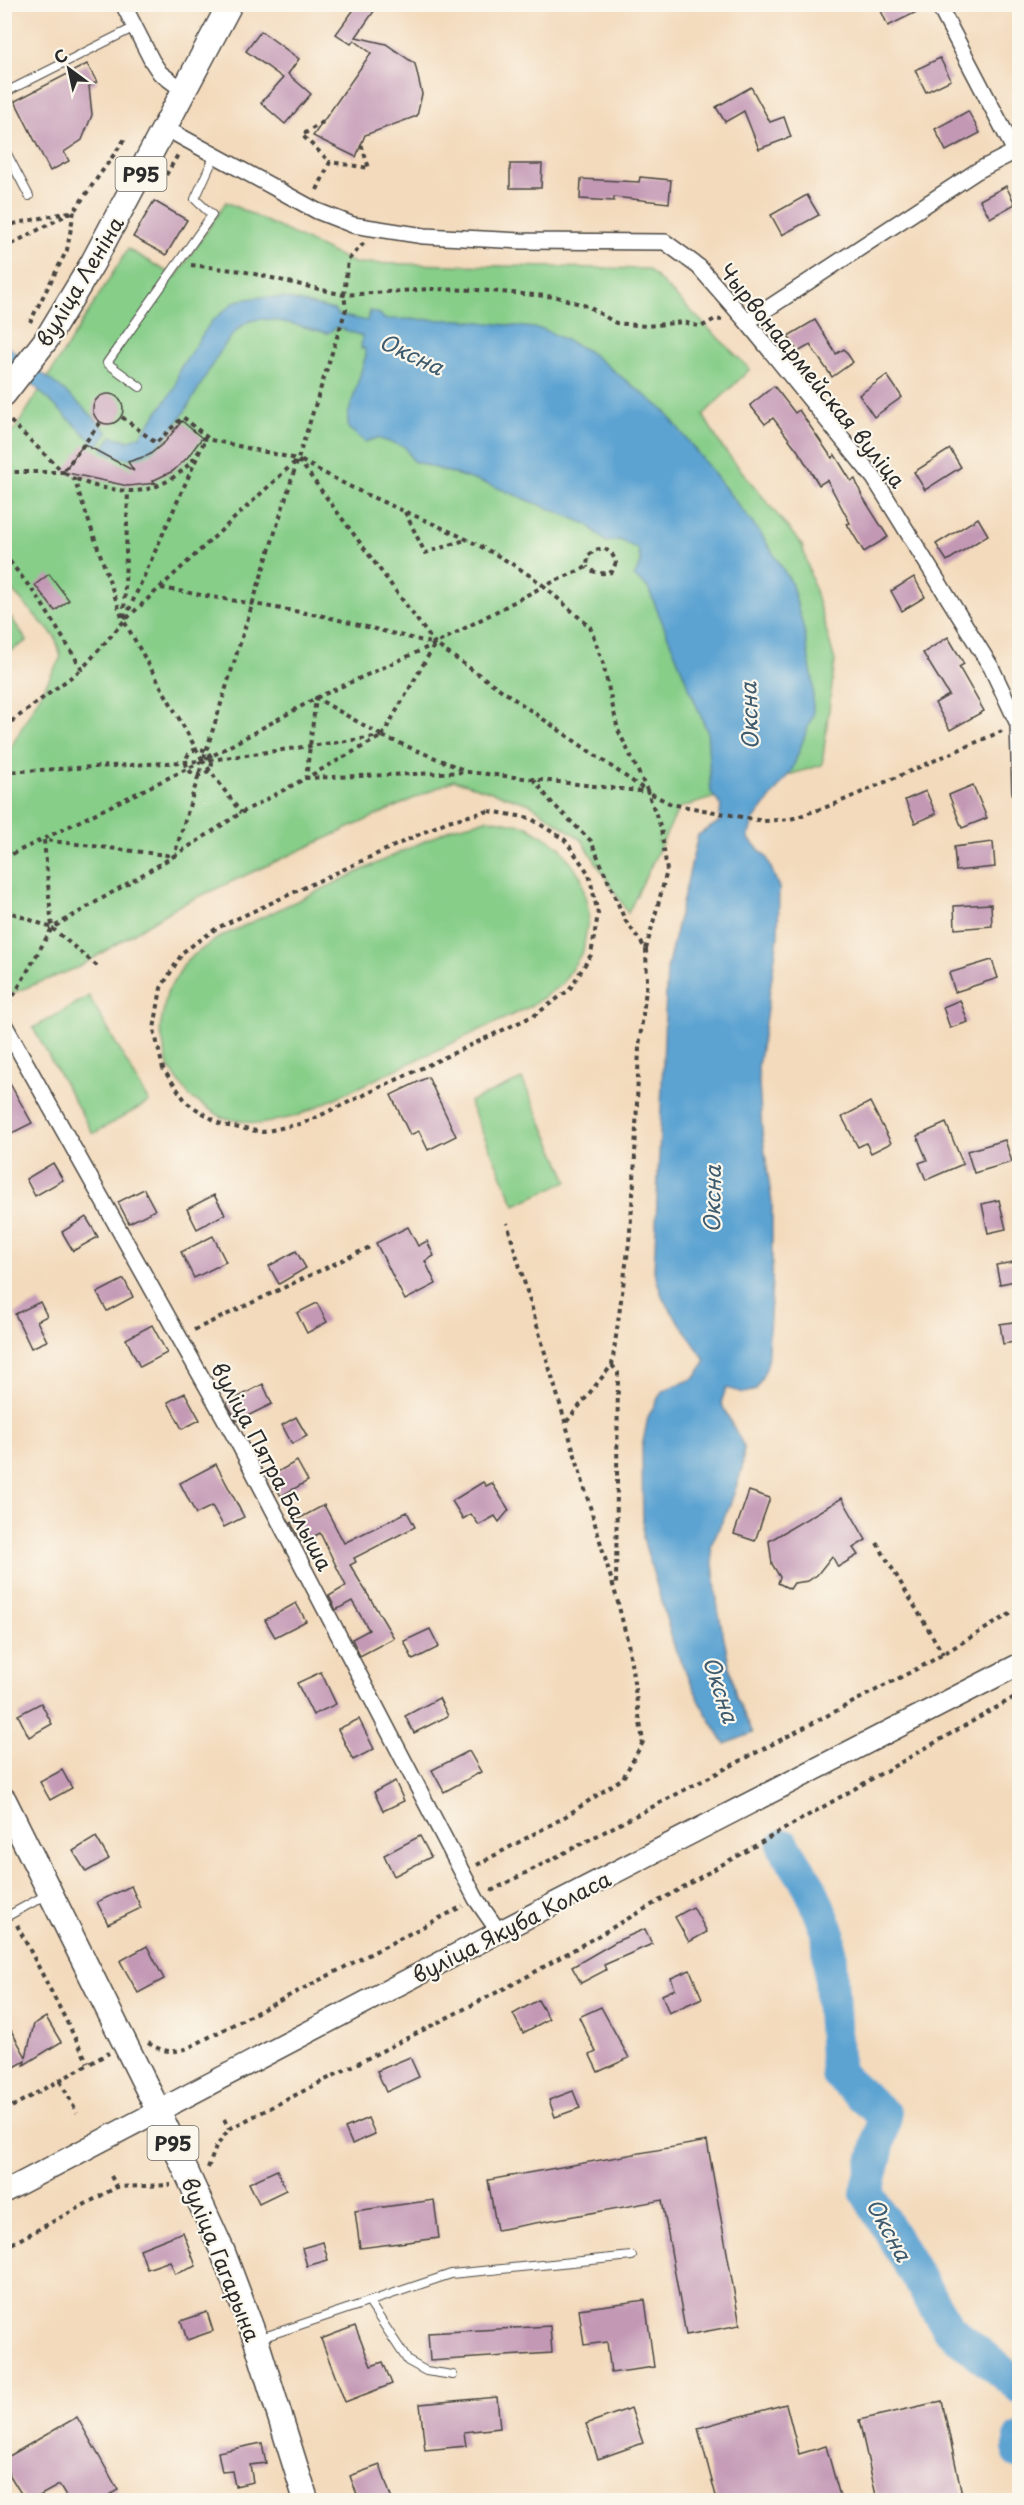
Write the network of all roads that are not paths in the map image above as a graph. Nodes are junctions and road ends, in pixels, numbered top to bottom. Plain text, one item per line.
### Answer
1 (123, 4) edge
2 (230, 4) edge
3 (938, 4) edge
4 (135, 27) junction
5 (183, 90) junction
6 (4, 93) edge
7 (165, 128) junction
8 (4, 148) edge
9 (1018, 153) edge
10 (215, 155) junction
11 (29, 196) dead end
12 (747, 322) junction
13 (140, 387) dead end
14 (7, 392) edge
15 (1020, 791) edge
16 (4, 1024) edge
17 (1020, 1664) edge
18 (4, 1800) edge
19 (52, 1892) junction
20 (8, 1916) edge
21 (499, 1932) junction
22 (158, 2110) junction
23 (4, 2192) edge
24 (632, 2256) dead end
25 (369, 2302) junction
26 (256, 2340) junction
27 (453, 2375) dead end
28 (306, 2500) edge

1 - 4 street
2 - 5 main road, вуліца Леніна / Р95
3 - 9 street
4 - 5 street
4 - 6 lane
5 - 7 main road, вуліца Леніна / Р95
7 - 10 street, Чырвонаармейская вуліца
7 - 14 main road, вуліца Леніна / Р95
8 - 11 lane
9 - 12 street
10 - 12 street, Чырвонаармейская вуліца
10 - 13 lane
12 - 15 street, Чырвонаармейская вуліца
16 - 21 street, вуліца Пятра Балыша
17 - 21 main road, вуліца Якуба Коласа
18 - 19 main road, вуліца Гагарына / Р95
19 - 20 lane
19 - 22 main road, вуліца Гагарына / Р95
21 - 22 main road, вуліца Якуба Коласа
22 - 23 main road, вуліца Якуба Коласа
22 - 26 main road, вуліца Гагарына / Р95
24 - 25 lane
25 - 26 lane
25 - 27 lane
26 - 28 main road, вуліца Гагарына / Р95

